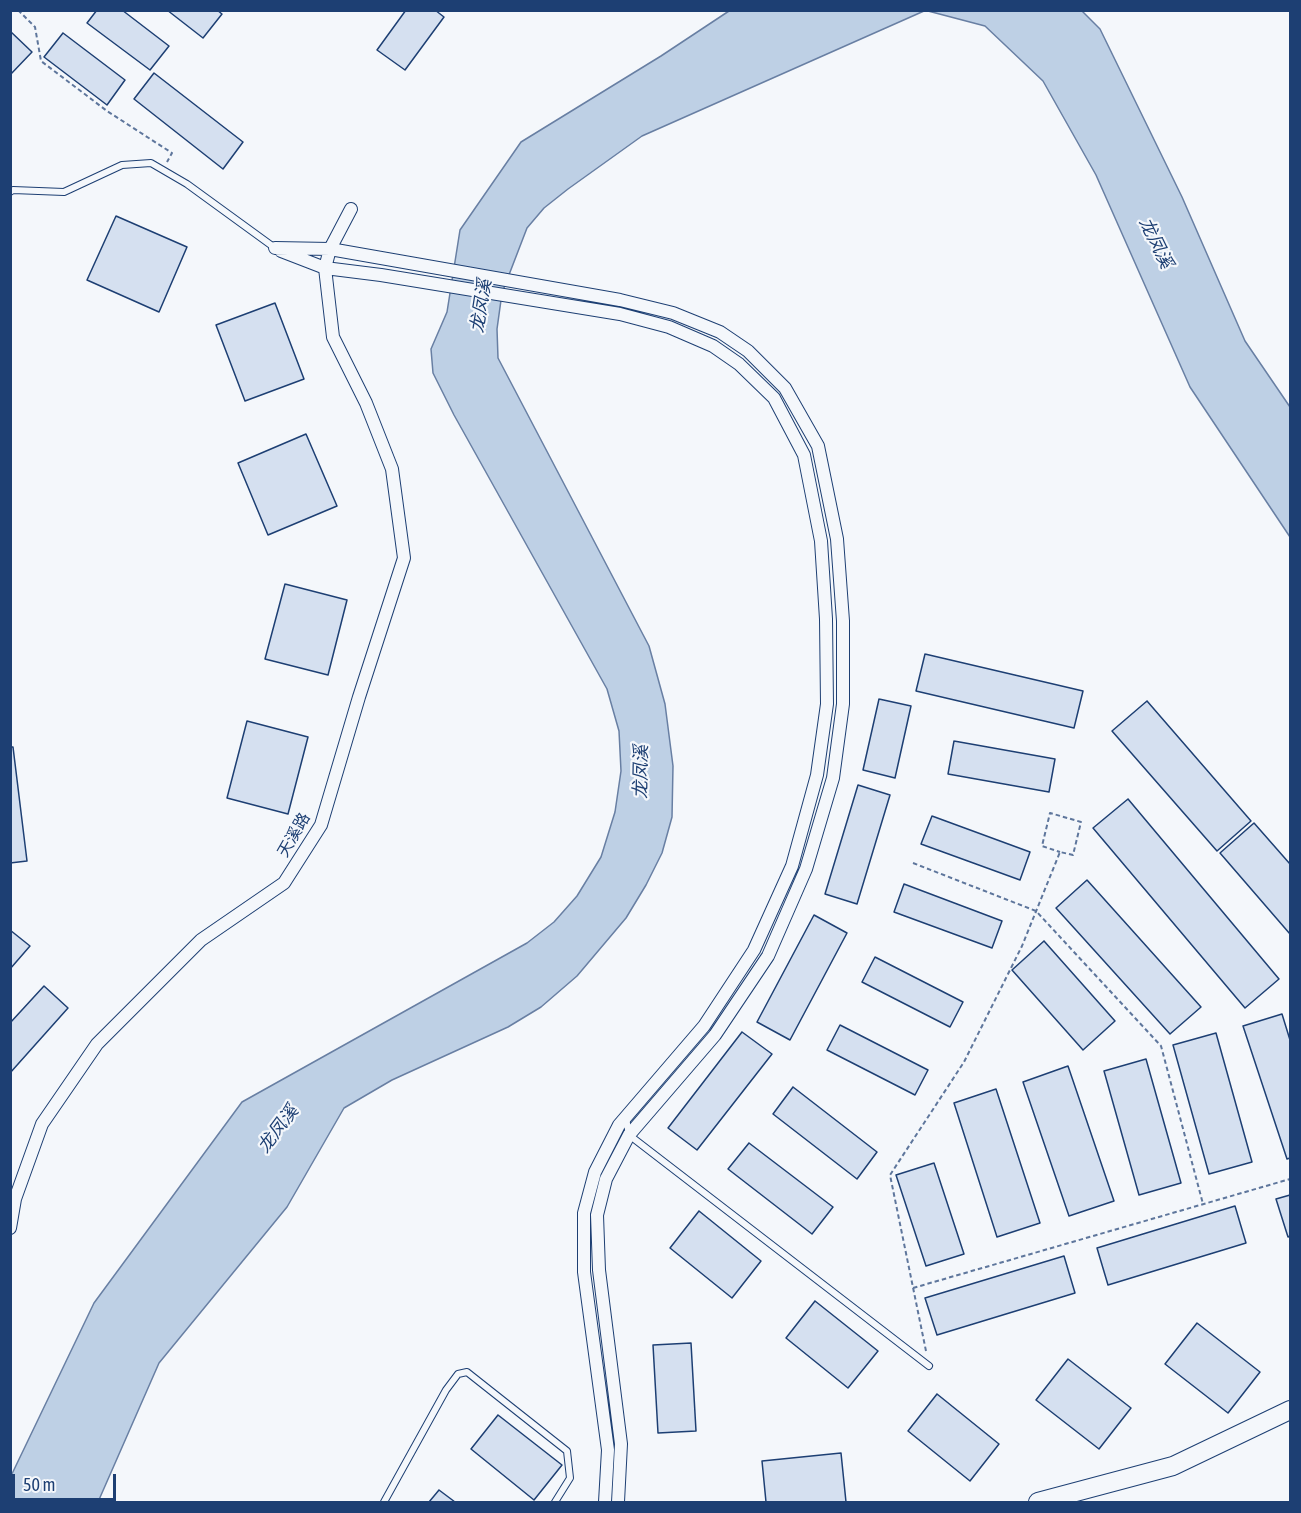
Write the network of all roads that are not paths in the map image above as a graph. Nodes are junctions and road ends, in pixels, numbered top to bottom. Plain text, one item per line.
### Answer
1 (10, 192) edge
2 (351, 209) dead end
3 (275, 248) junction
4 (330, 249) junction
5 (325, 268) junction
6 (626, 1117) junction
7 (629, 1135) junction
8 (612, 1138) junction
9 (10, 1228) edge
10 (929, 1366) road end
11 (1290, 1410) edge
12 (384, 1503) edge
13 (555, 1503) edge
14 (605, 1503) edge
15 (618, 1503) edge
16 (1038, 1503) edge

1 - 3 lane
2 - 4 street
3 - 4 street
3 - 5 street
4 - 5 street
4 - 7 street
5 - 6 street
5 - 9 street, 天溪路
6 - 7 lane
6 - 8 street
7 - 8 lane
7 - 10 lane
7 - 15 street
8 - 14 street
11 - 16 street
12 - 13 lane

